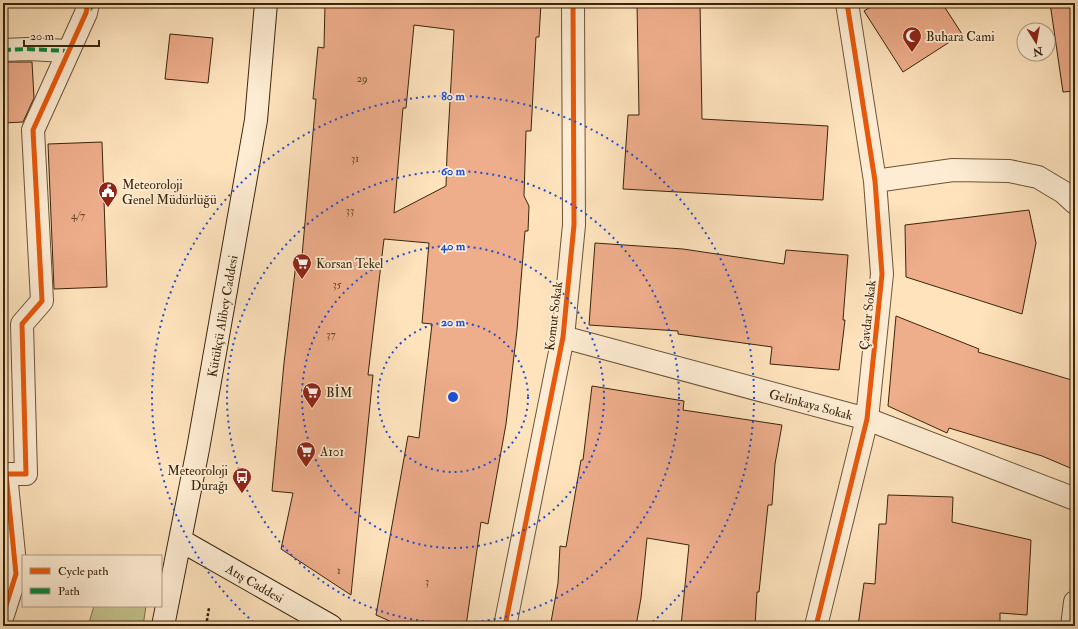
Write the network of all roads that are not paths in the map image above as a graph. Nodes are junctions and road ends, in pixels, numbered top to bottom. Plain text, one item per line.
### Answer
1 (266, 3) edge
2 (573, 3) edge
3 (847, 3) edge
4 (90, 6) edge
5 (3, 50) edge
6 (68, 51) junction
7 (875, 181) junction
8 (1075, 203) edge
9 (563, 337) junction
10 (867, 419) junction
11 (5, 474) edge
12 (1075, 499) edge
13 (180, 540) junction
14 (1075, 602) edge
15 (3, 616) edge
16 (163, 626) edge
17 (331, 626) edge
18 (505, 626) edge
19 (816, 626) edge
20 (1072, 626) edge

1 - 13 street, Kütükçü Alibey Caddesi
2 - 9 street, Komut Sokak
3 - 7 street, Çavdar Sokak
4 - 6 street
5 - 6 street
6 - 11 street
7 - 8 street
7 - 10 street, Çavdar Sokak
9 - 10 street, Gelinkaya Sokak
9 - 18 street, Komut Sokak
10 - 12 street, Gelinkaya Sokak
10 - 19 street, Çavdar Sokak
11 - 15 street
13 - 16 street, Kütükçü Alibey Caddesi
13 - 17 street, Atış Caddesi
14 - 20 street

